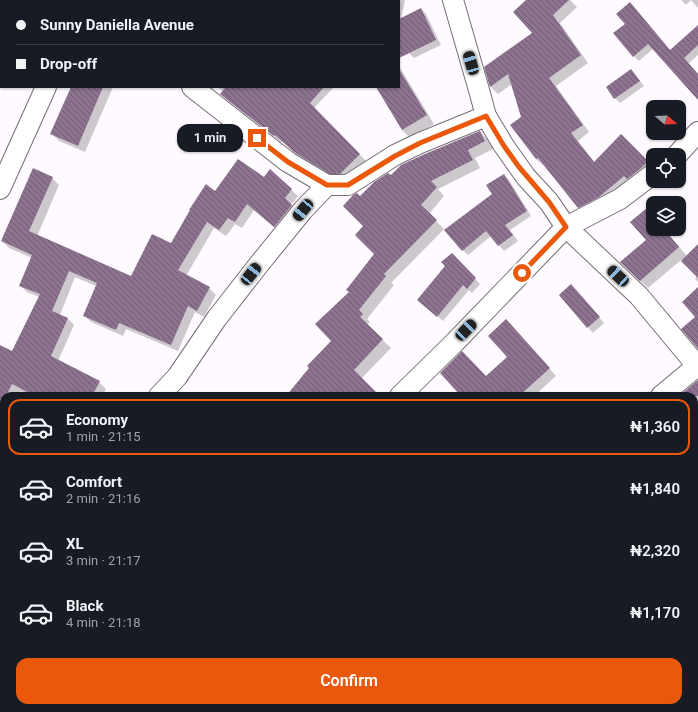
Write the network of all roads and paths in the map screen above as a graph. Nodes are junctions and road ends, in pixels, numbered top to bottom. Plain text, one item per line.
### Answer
1 (453, 0) edge
2 (46, 88) edge
3 (193, 88) edge
4 (486, 116) junction
5 (698, 132) edge
6 (683, 148) edge
7 (646, 179) edge
8 (327, 185) junction
9 (0, 190) edge
10 (566, 227) junction
11 (698, 367) edge
12 (163, 392) edge
13 (404, 392) edge
14 (666, 392) edge

1 - 4 street
2 - 9 street
3 - 8 street
4 - 8 street
4 - 10 street
5 - 6 street
7 - 10 street
8 - 12 street
10 - 11 street
10 - 13 street
11 - 14 street

